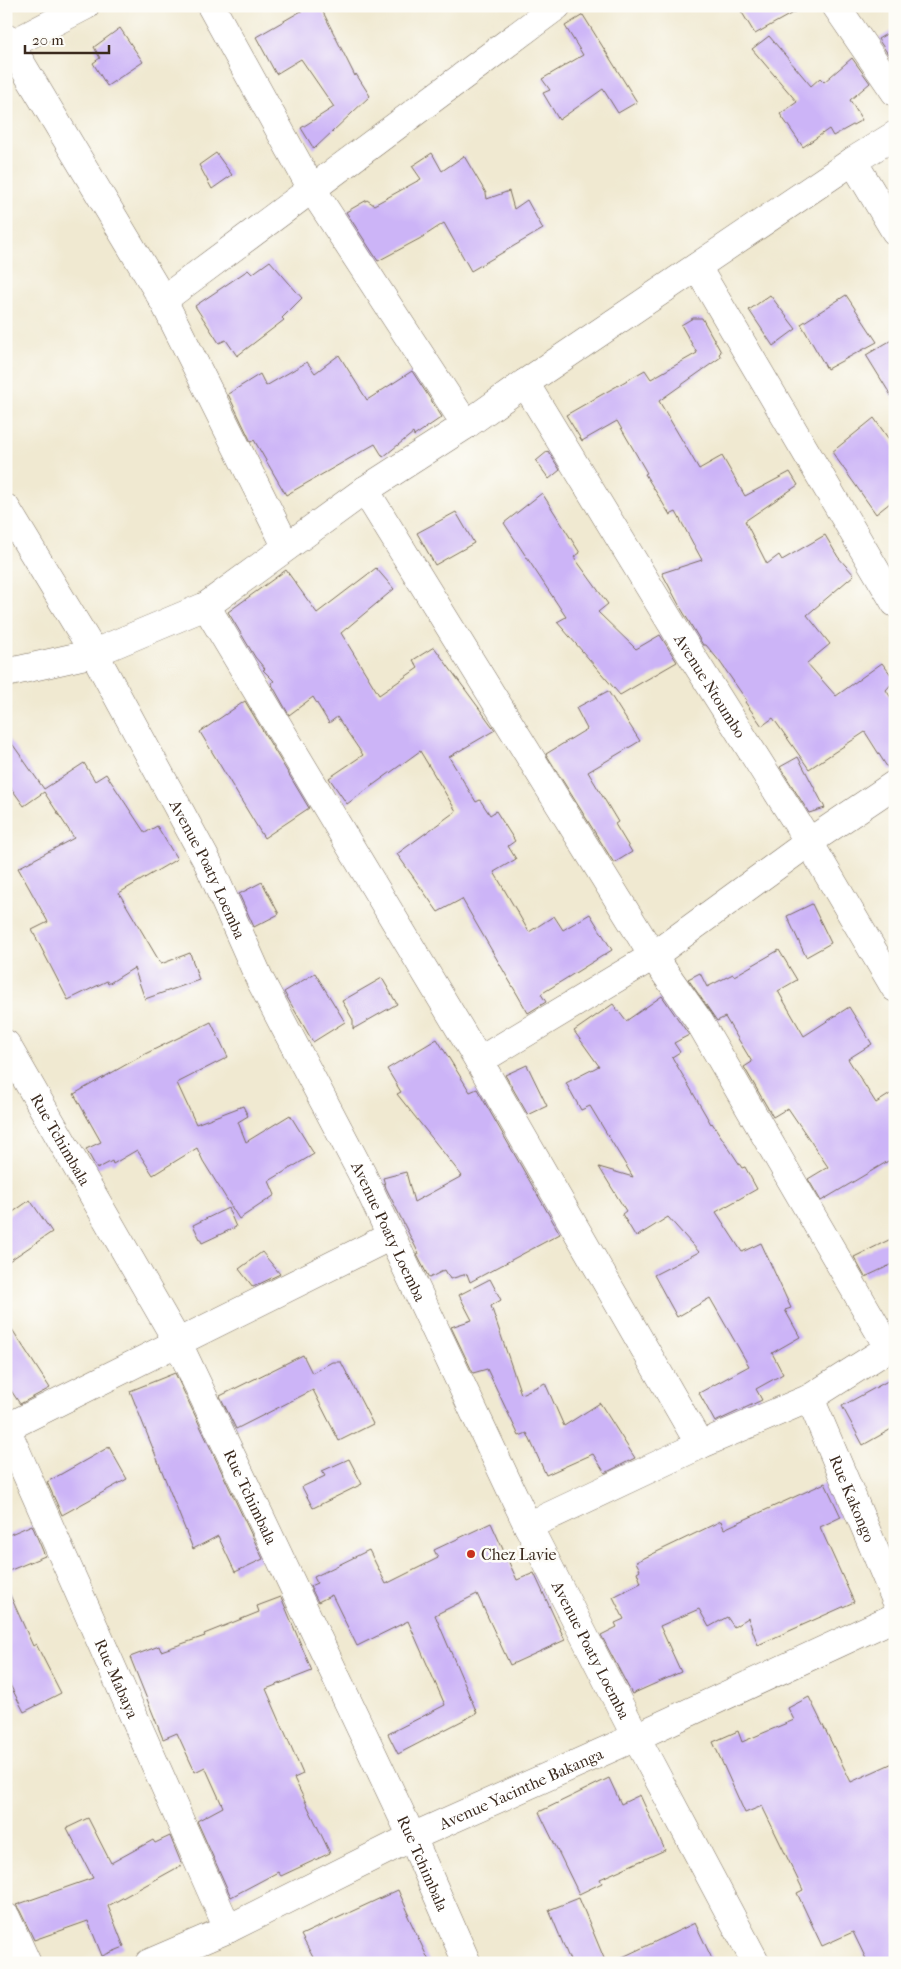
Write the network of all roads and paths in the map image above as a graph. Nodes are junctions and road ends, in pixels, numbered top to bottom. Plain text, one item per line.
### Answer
1 (85, 6) edge
2 (211, 6) edge
3 (557, 6) edge
4 (836, 6) edge
5 (8, 44) edge
6 (895, 92) edge
7 (895, 135) edge
8 (853, 160) junction
9 (312, 189) junction
10 (895, 231) edge
11 (696, 267) junction
12 (163, 300) junction
13 (525, 383) junction
14 (466, 425) junction
15 (365, 490) junction
16 (6, 508) edge
17 (286, 546) junction
18 (895, 603) edge
19 (206, 606) junction
20 (94, 653) junction
21 (6, 673) edge
22 (895, 784) edge
23 (809, 842) junction
24 (653, 956) junction
25 (895, 988) edge
26 (6, 1044) edge
27 (479, 1061) junction
28 (391, 1236) junction
29 (177, 1341) junction
30 (891, 1346) edge
31 (810, 1398) junction
32 (6, 1428) edge
33 (700, 1444) junction
34 (528, 1526) junction
35 (895, 1598) edge
36 (895, 1617) edge
37 (636, 1738) junction
38 (412, 1837) junction
39 (6, 1917) edge
40 (228, 1929) junction
41 (27, 1963) edge
42 (149, 1963) edge
43 (467, 1963) edge
44 (756, 1963) edge

1 - 5 street
2 - 9 street
3 - 9 street
4 - 6 street
5 - 12 street
7 - 8 street
8 - 10 street
8 - 11 street
9 - 12 street
9 - 14 street
11 - 13 street
11 - 18 street
12 - 17 street
13 - 14 street
13 - 23 street, Avenue Ntoumbo
14 - 15 street
15 - 17 street
15 - 24 street
16 - 20 street, Avenue Poaty Loemba
17 - 19 street
19 - 20 street
19 - 27 street
20 - 21 street
20 - 28 street, Avenue Poaty Loemba
22 - 23 street
23 - 24 street
23 - 25 street, Avenue Ntoumbo
24 - 27 street
24 - 30 street
26 - 29 street, Rue Tchimbala
27 - 33 street
28 - 29 street
28 - 34 street, Avenue Poaty Loemba
29 - 32 street
29 - 38 street, Rue Tchimbala
30 - 31 street
31 - 33 street
31 - 35 street, Rue Kakongo
32 - 40 street, Rue Mabaya
33 - 34 street
34 - 37 street, Avenue Poaty Loemba
36 - 37 street, Avenue Yacinthe Bakanga
37 - 38 street, Avenue Yacinthe Bakanga
37 - 44 street, Avenue Poaty Loemba
38 - 40 street, Avenue Yacinthe Bakanga
38 - 43 street, Rue Tchimbala
39 - 41 street
40 - 42 street, Avenue Yacinthe Bakanga

